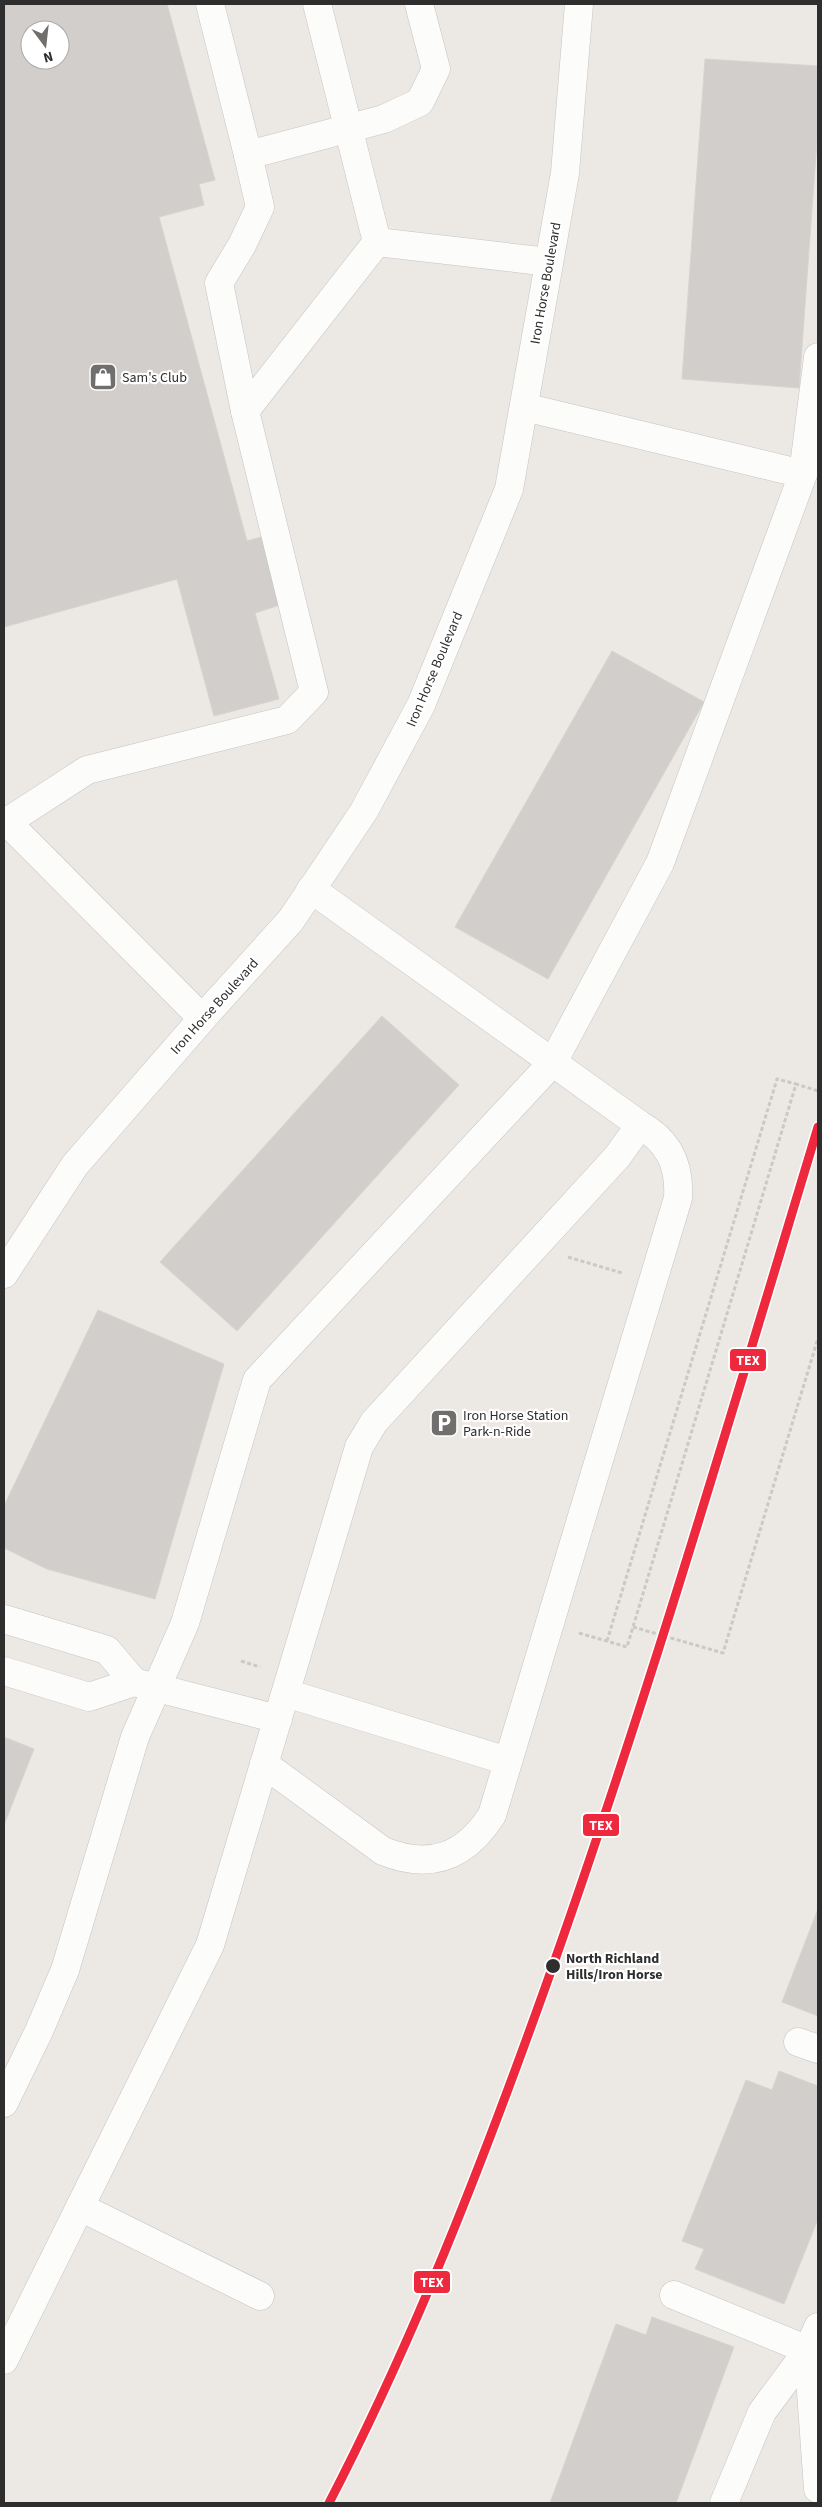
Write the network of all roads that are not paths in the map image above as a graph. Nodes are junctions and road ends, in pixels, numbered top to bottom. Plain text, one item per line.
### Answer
1 (210, 4) edge
2 (317, 4) edge
3 (419, 4) edge
4 (579, 4) edge
5 (348, 130) junction
6 (248, 155) junction
7 (377, 242) junction
8 (549, 262) junction
9 (818, 356) edge
10 (524, 407) junction
11 (245, 411) junction
12 (803, 474) junction
13 (312, 889) junction
14 (202, 1018) junction
15 (553, 1062) junction
16 (640, 1124) junction
17 (4, 1274) edge
18 (4, 1619) edge
19 (4, 1671) edge
20 (288, 1684) junction
21 (144, 1685) junction
22 (278, 1719) junction
23 (508, 1761) junction
24 (264, 1764) junction
25 (4, 2103) edge
26 (80, 2207) junction
27 (674, 2295) dead end
28 (260, 2296) dead end
29 (813, 2339) edge
30 (4, 2360) edge
31 (818, 2489) edge
32 (724, 2503) edge

1 - 6 street
2 - 5 street
3 - 5 street
4 - 8 street, Iron Horse Boulevard
5 - 6 street
5 - 7 street
6 - 11 street
7 - 8 street
7 - 11 street
8 - 10 street, Iron Horse Boulevard
9 - 12 street
10 - 12 street
10 - 13 street, Iron Horse Boulevard
11 - 14 street
12 - 15 street
13 - 14 street, Iron Horse Boulevard
13 - 15 street
14 - 17 street, Iron Horse Boulevard
15 - 16 street
15 - 21 street
16 - 20 street
16 - 23 street
18 - 21 street
19 - 21 street
20 - 22 street
20 - 23 street
21 - 22 street
21 - 25 street
22 - 24 street
23 - 24 street
24 - 26 street
26 - 28 street
26 - 30 street
27 - 29 street
29 - 31 street
29 - 32 street

